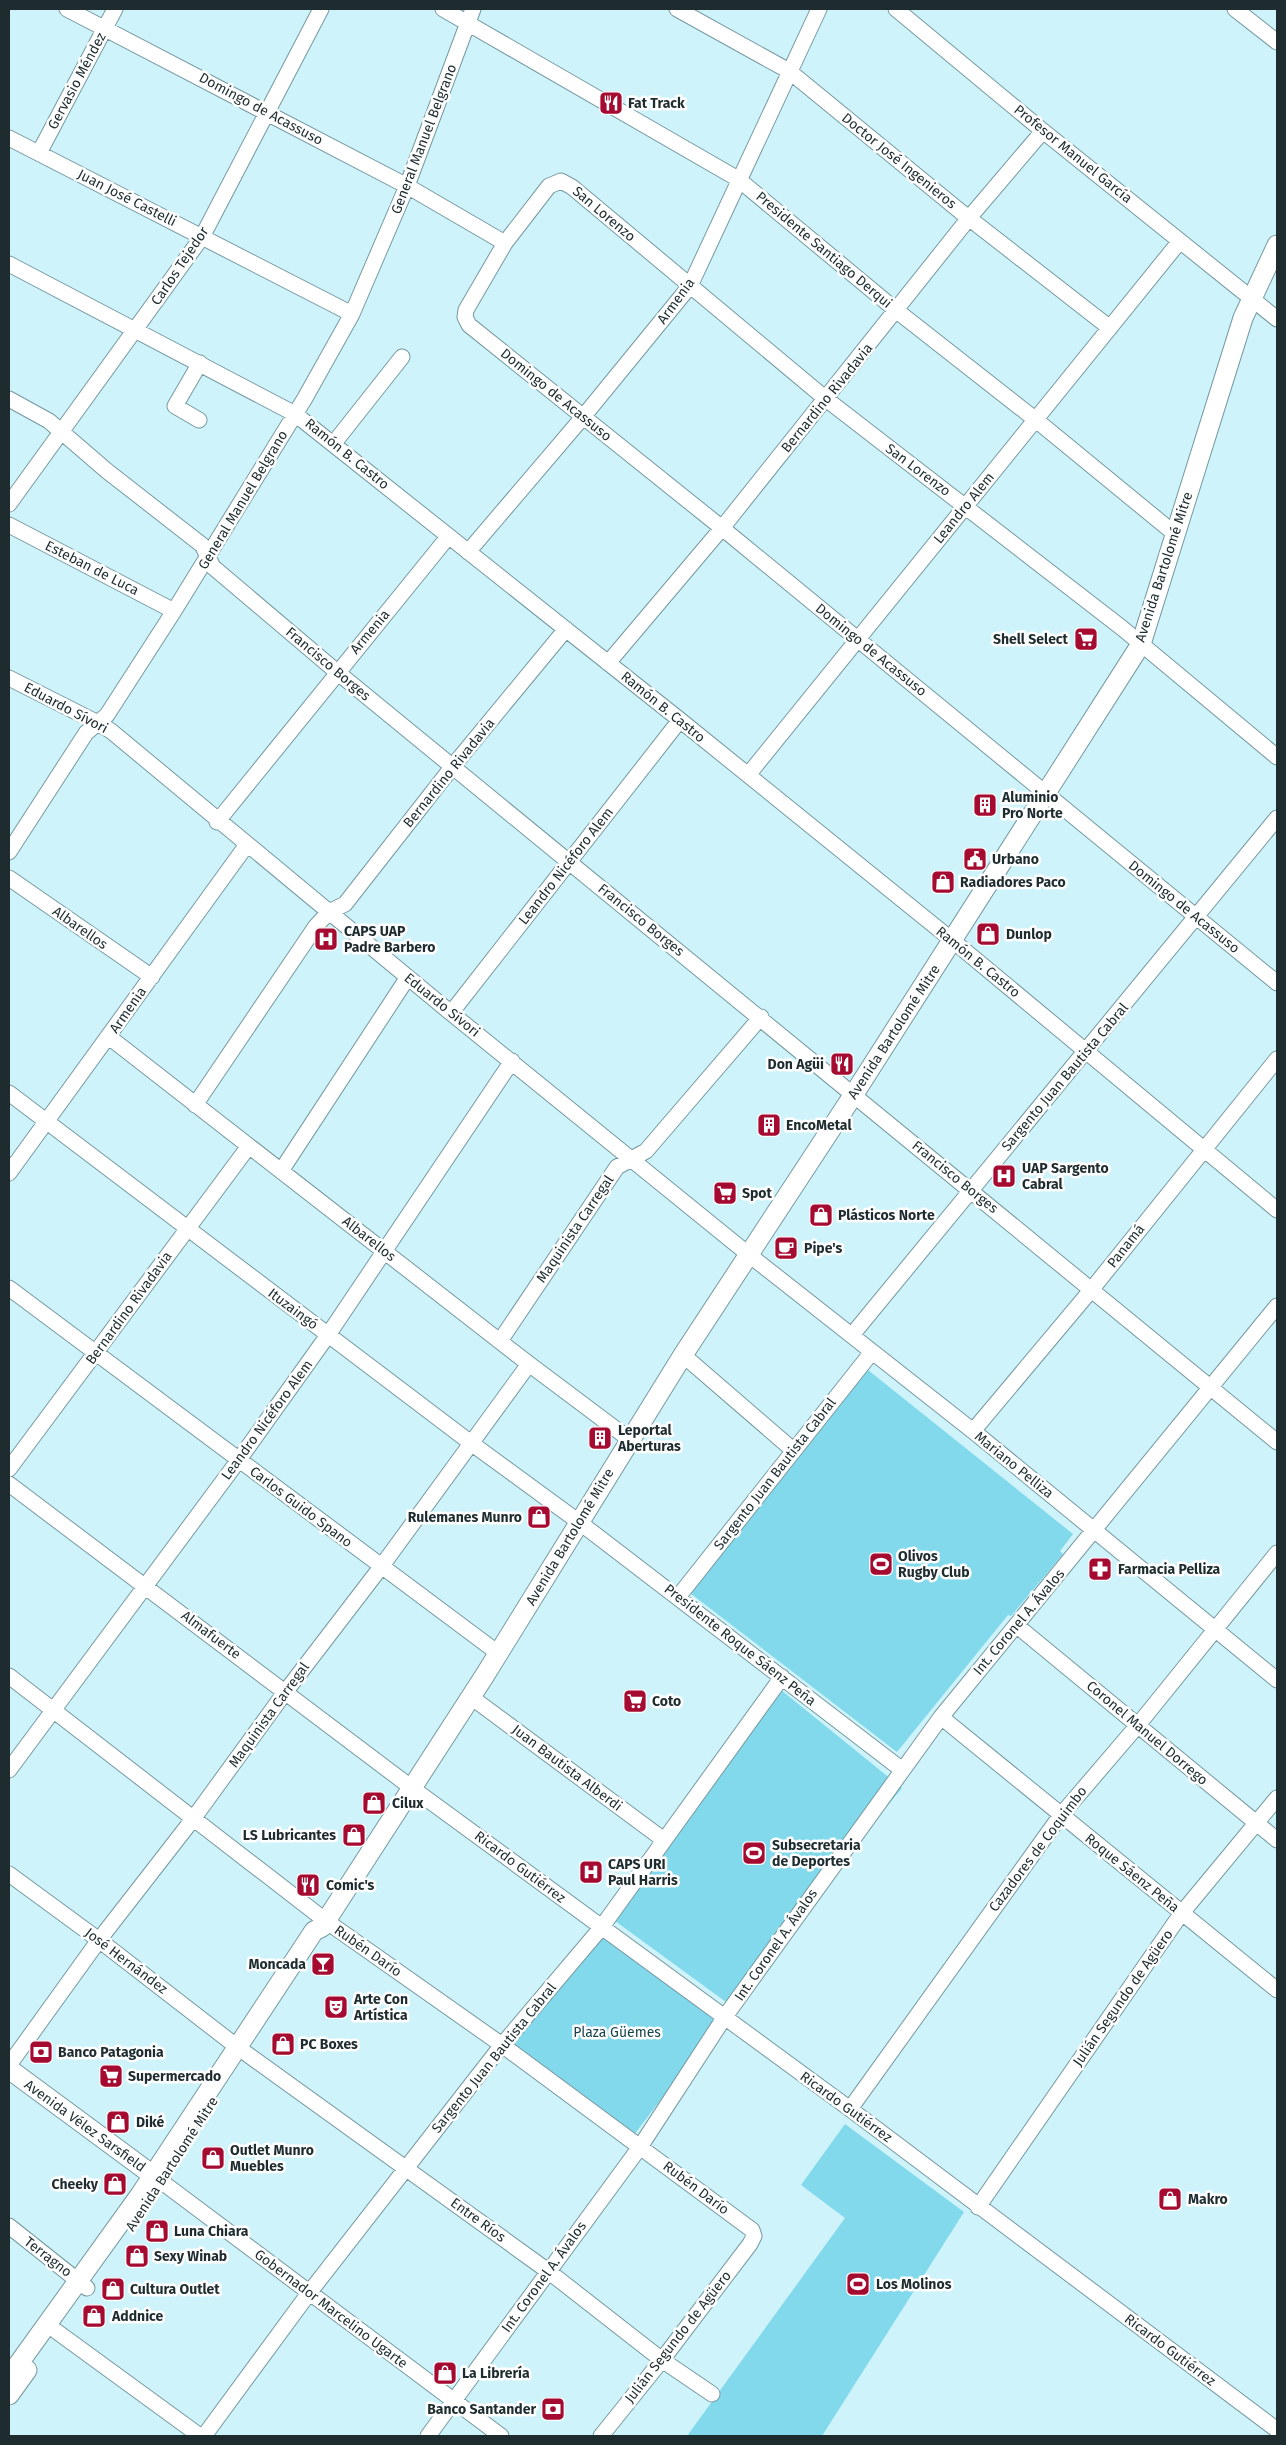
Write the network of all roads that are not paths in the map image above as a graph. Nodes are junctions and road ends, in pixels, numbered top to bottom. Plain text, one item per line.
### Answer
1 (67, 9) edge
2 (115, 9) edge
3 (321, 9) edge
4 (443, 9) edge
5 (677, 9) edge
6 (819, 9) edge
7 (896, 9) edge
8 (1235, 9) edge
9 (470, 15) edge
10 (105, 28) junction
11 (1277, 42) edge
12 (789, 71) junction
13 (268, 112) junction
14 (1043, 131) junction
15 (9, 138) edge
16 (39, 153) junction
17 (738, 179) junction
18 (407, 186) junction
19 (969, 218) junction
20 (202, 237) junction
21 (1180, 241) junction
22 (505, 243) junction
23 (1277, 245) edge
24 (9, 264) edge
25 (690, 286) junction
26 (1252, 297) junction
27 (897, 311) junction
28 (352, 314) junction
29 (1277, 319) edge
30 (1110, 328) junction
31 (136, 329) junction
32 (402, 357) dead end
33 (200, 363) junction
34 (9, 399) edge
35 (826, 399) junction
36 (295, 414) junction
37 (584, 417) junction
38 (199, 420) dead end
39 (1036, 420) junction
40 (60, 431) junction
41 (334, 444) junction
42 (9, 504) edge
43 (966, 506) junction
44 (9, 525) edge
45 (722, 528) junction
46 (1175, 534) junction
47 (448, 537) junction
48 (468, 552) junction
49 (208, 557) junction
50 (174, 610) junction
51 (566, 629) junction
52 (858, 639) junction
53 (1141, 644) junction
54 (608, 663) junction
55 (337, 672) junction
56 (9, 678) edge
57 (680, 720) junction
58 (98, 723) junction
59 (1277, 757) edge
60 (453, 766) junction
61 (748, 775) junction
62 (1045, 792) junction
63 (1277, 818) edge
64 (217, 822) junction
65 (246, 846) junction
66 (9, 852) edge
67 (570, 862) junction
68 (9, 878) edge
69 (329, 912) junction
70 (1195, 916) junction
71 (952, 940) junction
72 (408, 977) junction
73 (152, 978) junction
74 (1277, 983) edge
75 (451, 1013) junction
76 (761, 1017) junction
77 (109, 1037) junction
78 (1087, 1051) junction
79 (1277, 1059) edge
80 (512, 1062) junction
81 (9, 1093) edge
82 (854, 1094) junction
83 (195, 1105) junction
84 (48, 1122) junction
85 (249, 1146) junction
86 (1203, 1149) junction
87 (632, 1158) junction
88 (281, 1170) junction
89 (9, 1173) edge
90 (971, 1190) junction
91 (1277, 1210) edge
92 (186, 1229) junction
93 (386, 1252) junction
94 (748, 1254) junction
95 (9, 1288) edge
96 (1092, 1289) junction
97 (1277, 1306) edge
98 (328, 1335) junction
99 (852, 1335) junction
100 (500, 1341) junction
101 (872, 1352) junction
102 (96, 1354) junction
103 (683, 1355) junction
104 (528, 1364) junction
105 (1211, 1387) junction
106 (972, 1431) junction
107 (629, 1439) junction
108 (1277, 1442) edge
109 (471, 1443) junction
110 (794, 1450) junction
111 (238, 1460) junction
112 (9, 1470) edge
113 (9, 1484) edge
114 (579, 1522) junction
115 (1095, 1530) junction
116 (1277, 1553) edge
117 (381, 1567) junction
118 (145, 1585) junction
119 (678, 1597) junction
120 (1016, 1625) junction
121 (1214, 1629) junction
122 (498, 1653) junction
123 (9, 1676) edge
124 (782, 1677) junction
125 (1277, 1680) edge
126 (286, 1691) junction
127 (471, 1697) junction
128 (53, 1710) junction
129 (941, 1717) junction
130 (1138, 1725) junction
131 (901, 1769) junction
132 (9, 1770) edge
133 (412, 1788) junction
134 (1277, 1798) edge
135 (1061, 1815) junction
136 (194, 1818) junction
137 (1256, 1823) junction
138 (664, 1840) junction
139 (1277, 1840) edge
140 (9, 1874) edge
141 (1181, 1914) junction
142 (324, 1924) junction
143 (601, 1928) junction
144 (100, 1940) junction
145 (1277, 1990) edge
146 (724, 2018) junction
147 (502, 2045) junction
148 (241, 2049) junction
149 (9, 2065) edge
150 (9, 2069) edge
151 (850, 2108) junction
152 (640, 2147) junction
153 (406, 2168) junction
154 (158, 2178) junction
155 (978, 2207) junction
156 (9, 2226) edge
157 (754, 2236) joint
158 (548, 2271) junction
159 (83, 2285) junction
160 (309, 2293) junction
161 (56, 2331) junction
162 (662, 2360) junction
163 (11, 2384) edge
164 (712, 2394) dead end
165 (455, 2401) junction
166 (1277, 2430) edge
167 (202, 2436) edge
168 (428, 2436) edge
169 (501, 2436) edge
170 (601, 2436) edge

1 - 10 street, Domingo de Acassuso
2 - 10 street, Gervasio Méndez
3 - 13 street, Carlos Tejedor
4 - 9 street, Presidente Santiago Derqui
5 - 12 street, Doctor José Ingenieros
6 - 12 street, Armenia
7 - 14 street, Profesor Manuel García
8 - 11 street
9 - 17 street, Presidente Santiago Derqui
9 - 18 street, General Manuel Belgrano
10 - 13 street, Domingo de Acassuso
10 - 16 street, Gervasio Méndez
12 - 17 street, Armenia
12 - 19 street, Doctor José Ingenieros
13 - 18 street, Domingo de Acassuso
13 - 20 street, Carlos Tejedor
14 - 19 street, Bernardino Rivadavia
14 - 21 street, Profesor Manuel García
15 - 16 street, Juan José Castelli
16 - 20 street, Juan José Castelli
17 - 25 street, Armenia
17 - 27 street, Presidente Santiago Derqui
18 - 22 street, Domingo de Acassuso
18 - 28 street, General Manuel Belgrano
19 - 27 street, Bernardino Rivadavia
19 - 30 street, Doctor José Ingenieros
20 - 28 street, Juan José Castelli
20 - 31 street, Carlos Tejedor
21 - 26 street, Profesor Manuel García
21 - 30 street, Leandro Alem
22 - 25 street, San Lorenzo
22 - 37 street, Domingo de Acassuso
23 - 26 main road, Avenida Bartolomé Mitre
24 - 31 street, Ramón B. Castro
25 - 35 street, San Lorenzo
25 - 37 street, Armenia
26 - 29 street, Profesor Manuel García
26 - 46 main road, Avenida Bartolomé Mitre
27 - 35 street, Bernardino Rivadavia
27 - 39 street, Presidente Santiago Derqui
28 - 36 street, General Manuel Belgrano
30 - 39 street, Leandro Alem
31 - 33 street, Ramón B. Castro
31 - 40 street, Carlos Tejedor
32 - 41 street
33 - 36 street, Ramón B. Castro
33 - 38 street
34 - 40 street, Francisco Borges
35 - 43 street, San Lorenzo
35 - 45 street, Bernardino Rivadavia
36 - 41 street, Ramón B. Castro
36 - 49 street, General Manuel Belgrano
37 - 45 street, Domingo de Acassuso
37 - 48 street, Armenia
39 - 43 street, Leandro Alem
39 - 46 street, Presidente Santiago Derqui
40 - 42 street, Carlos Tejedor
40 - 49 street, Francisco Borges
41 - 47 street, Ramón B. Castro
43 - 52 street, Leandro Alem
43 - 53 street, San Lorenzo
44 - 50 street, Esteban de Luca
45 - 52 street, Domingo de Acassuso
45 - 54 street, Bernardino Rivadavia
46 - 53 main road, Avenida Bartolomé Mitre
47 - 48 street, Ramón B. Castro
47 - 55 street, Armenia
48 - 51 street, Ramón B. Castro
49 - 50 street, General Manuel Belgrano
49 - 55 street, Francisco Borges
50 - 58 street, General Manuel Belgrano
51 - 54 street, Ramón B. Castro
51 - 60 street, Bernardino Rivadavia
52 - 61 street, Leandro Alem
52 - 62 street, Domingo de Acassuso
53 - 59 street, San Lorenzo
53 - 62 main road, Avenida Bartolomé Mitre
54 - 57 street, Ramón B. Castro
55 - 60 street, Francisco Borges
55 - 64 street, Armenia
56 - 58 street, Eduardo Sívori
57 - 61 street, Ramón B. Castro
57 - 67 street, Leandro Nicéforo Alem
58 - 64 street, Eduardo Sívori
58 - 66 street, General Manuel Belgrano
60 - 67 street, Francisco Borges
60 - 69 street, Bernardino Rivadavia
61 - 71 street, Ramón B. Castro
62 - 70 street, Domingo de Acassuso
62 - 71 main road, Avenida Bartolomé Mitre
63 - 70 street, Sargento Juan Bautista Cabral
64 - 65 street, Eduardo Sívori
65 - 69 street, Eduardo Sívori
65 - 73 street, Armenia
67 - 75 street, Leandro Nicéforo Alem
67 - 76 street, Francisco Borges
68 - 73 street, Albarellos
69 - 72 street, Eduardo Sívori
69 - 83 street, Bernardino Rivadavia
70 - 74 street, Domingo de Acassuso
70 - 78 street, Sargento Juan Bautista Cabral
71 - 78 street, Ramón B. Castro
71 - 82 main road, Avenida Bartolomé Mitre
72 - 75 street, Eduardo Sívori
72 - 88 street
73 - 77 street, Armenia
75 - 80 street, Eduardo Sívori
76 - 82 street, Francisco Borges
76 - 87 street, Maquinista Carregal
77 - 83 street, Albarellos
77 - 84 street, Armenia
78 - 86 street, Ramón B. Castro
78 - 90 street, Sargento Juan Bautista Cabral
79 - 86 street, Panamá
80 - 87 street, Eduardo Sívori
80 - 93 street, Leandro Nicéforo Alem
81 - 84 street, Ituzaingó
82 - 90 street, Francisco Borges
82 - 94 main road, Avenida Bartolomé Mitre
83 - 85 street, Albarellos
84 - 89 street, Armenia
84 - 92 street, Ituzaingó
85 - 88 street, Albarellos
85 - 92 street, Bernardino Rivadavia
86 - 91 street, Ramón B. Castro
86 - 96 street, Panamá
87 - 94 street, Eduardo Sívori
87 - 100 street, Maquinista Carregal
88 - 93 street, Albarellos
90 - 96 street, Francisco Borges
90 - 99 street, Sargento Juan Bautista Cabral
92 - 98 street, Ituzaingó
92 - 102 street, Bernardino Rivadavia
93 - 98 street, Leandro Nicéforo Alem
93 - 100 street, Albarellos
94 - 99 street, Mariano Pelliza
94 - 103 main road, Avenida Bartolomé Mitre
95 - 102 street, Carlos Guido Spano
96 - 105 street, Francisco Borges
96 - 106 street, Panamá
97 - 105 street, Int. Coronel A. Ávalos
98 - 109 street, Ituzaingó
98 - 111 street, Leandro Nicéforo Alem
99 - 101 street, Mariano Pelliza
100 - 104 street, Albarellos
101 - 106 street, Mariano Pelliza
101 - 110 street, Sargento Juan Bautista Cabral
102 - 111 street, Carlos Guido Spano
102 - 112 street, Bernardino Rivadavia
103 - 107 main road, Avenida Bartolomé Mitre
103 - 110 street
104 - 107 street, Albarellos
104 - 109 street, Maquinista Carregal
105 - 108 street, Francisco Borges
105 - 115 street, Int. Coronel A. Ávalos
106 - 115 street, Mariano Pelliza
107 - 114 main road, Avenida Bartolomé Mitre
109 - 114 street, Ituzaingó
109 - 117 street, Maquinista Carregal
110 - 119 street, Sargento Juan Bautista Cabral
111 - 117 street, Carlos Guido Spano
111 - 118 street, Leandro Nicéforo Alem
113 - 118 street, Almafuerte
114 - 119 street, Presidente Roque Sáenz Peña
114 - 122 main road, Avenida Bartolomé Mitre
115 - 120 street, Int. Coronel A. Ávalos
115 - 121 street, Mariano Pelliza
116 - 121 street, Cazadores de Coquimbo
117 - 122 street, Carlos Guido Spano
117 - 126 street, Maquinista Carregal
118 - 126 street, Almafuerte
118 - 128 street, Leandro Nicéforo Alem
119 - 124 street, Presidente Roque Sáenz Peña
120 - 129 street, Int. Coronel A. Ávalos
120 - 130 street, Coronel Manuel Dorrego
121 - 125 street, Mariano Pelliza
121 - 130 street, Cazadores de Coquimbo
122 - 127 main road, Avenida Bartolomé Mitre
123 - 128 street, Rubén Darío
124 - 131 street, Presidente Roque Sáenz Peña
124 - 138 street, Sargento Juan Bautista Cabral
126 - 133 street, Almafuerte
126 - 136 street, Maquinista Carregal
127 - 133 main road, Avenida Bartolomé Mitre
127 - 138 street, Juan Bautista Alberdi
128 - 132 street, Leandro Nicéforo Alem
128 - 136 street, Rubén Darío
129 - 131 street, Int. Coronel A. Ávalos
129 - 135 street, Roque Sáenz Peña
130 - 135 street, Cazadores de Coquimbo
130 - 137 street, Coronel Manuel Dorrego
131 - 146 street, Int. Coronel A. Ávalos
133 - 142 main road, Avenida Bartolomé Mitre
133 - 143 street, Ricardo Gutiérrez
134 - 137 street, Julián Segundo de Agüero
135 - 141 street, Roque Sáenz Peña
135 - 151 street, Cazadores de Coquimbo
136 - 142 street, Rubén Darío
136 - 144 street, Maquinista Carregal
137 - 139 street, Coronel Manuel Dorrego
137 - 141 street, Julián Segundo de Agüero
138 - 143 street, Sargento Juan Bautista Cabral
140 - 144 street, José Hernández
141 - 145 street, Roque Sáenz Peña
141 - 155 street, Julián Segundo de Agüero
142 - 147 street, Rubén Darío
142 - 148 main road, Avenida Bartolomé Mitre
143 - 146 street, Ricardo Gutiérrez
143 - 147 street, Sargento Juan Bautista Cabral
144 - 148 street, José Hernández
144 - 149 street, Maquinista Carregal
146 - 151 street, Ricardo Gutiérrez
146 - 152 street, Int. Coronel A. Ávalos
147 - 152 street, Rubén Darío
147 - 153 street, Sargento Juan Bautista Cabral
148 - 153 street, Entre Ríos
148 - 154 main road, Avenida Bartolomé Mitre
150 - 154 main road, Avenida Vélez Sarsfield
151 - 155 street, Ricardo Gutiérrez
152 - 157 street, Rubén Darío
152 - 158 street, Int. Coronel A. Ávalos
153 - 158 street, Entre Ríos
153 - 160 street, Sargento Juan Bautista Cabral
154 - 159 main road, Avenida Bartolomé Mitre
154 - 160 street, Gobernador Marcelino Ugarte
155 - 166 street, Ricardo Gutiérrez
156 - 159 street, Terragno
157 - 162 street, Julián Segundo de Agüero
158 - 162 street, Entre Ríos
158 - 165 street, Int. Coronel A. Ávalos
159 - 161 main road, Avenida Bartolomé Mitre
159 - 163 main road, Avenida Bartolomé Mitre
160 - 165 street, Gobernador Marcelino Ugarte
160 - 167 street, Sargento Juan Bautista Cabral
161 - 163 main road, Avenida Bartolomé Mitre
161 - 167 street
162 - 164 street, Entre Ríos
162 - 170 street, Julián Segundo de Agüero
165 - 168 street, Int. Coronel A. Ávalos
165 - 169 street, Gobernador Marcelino Ugarte

